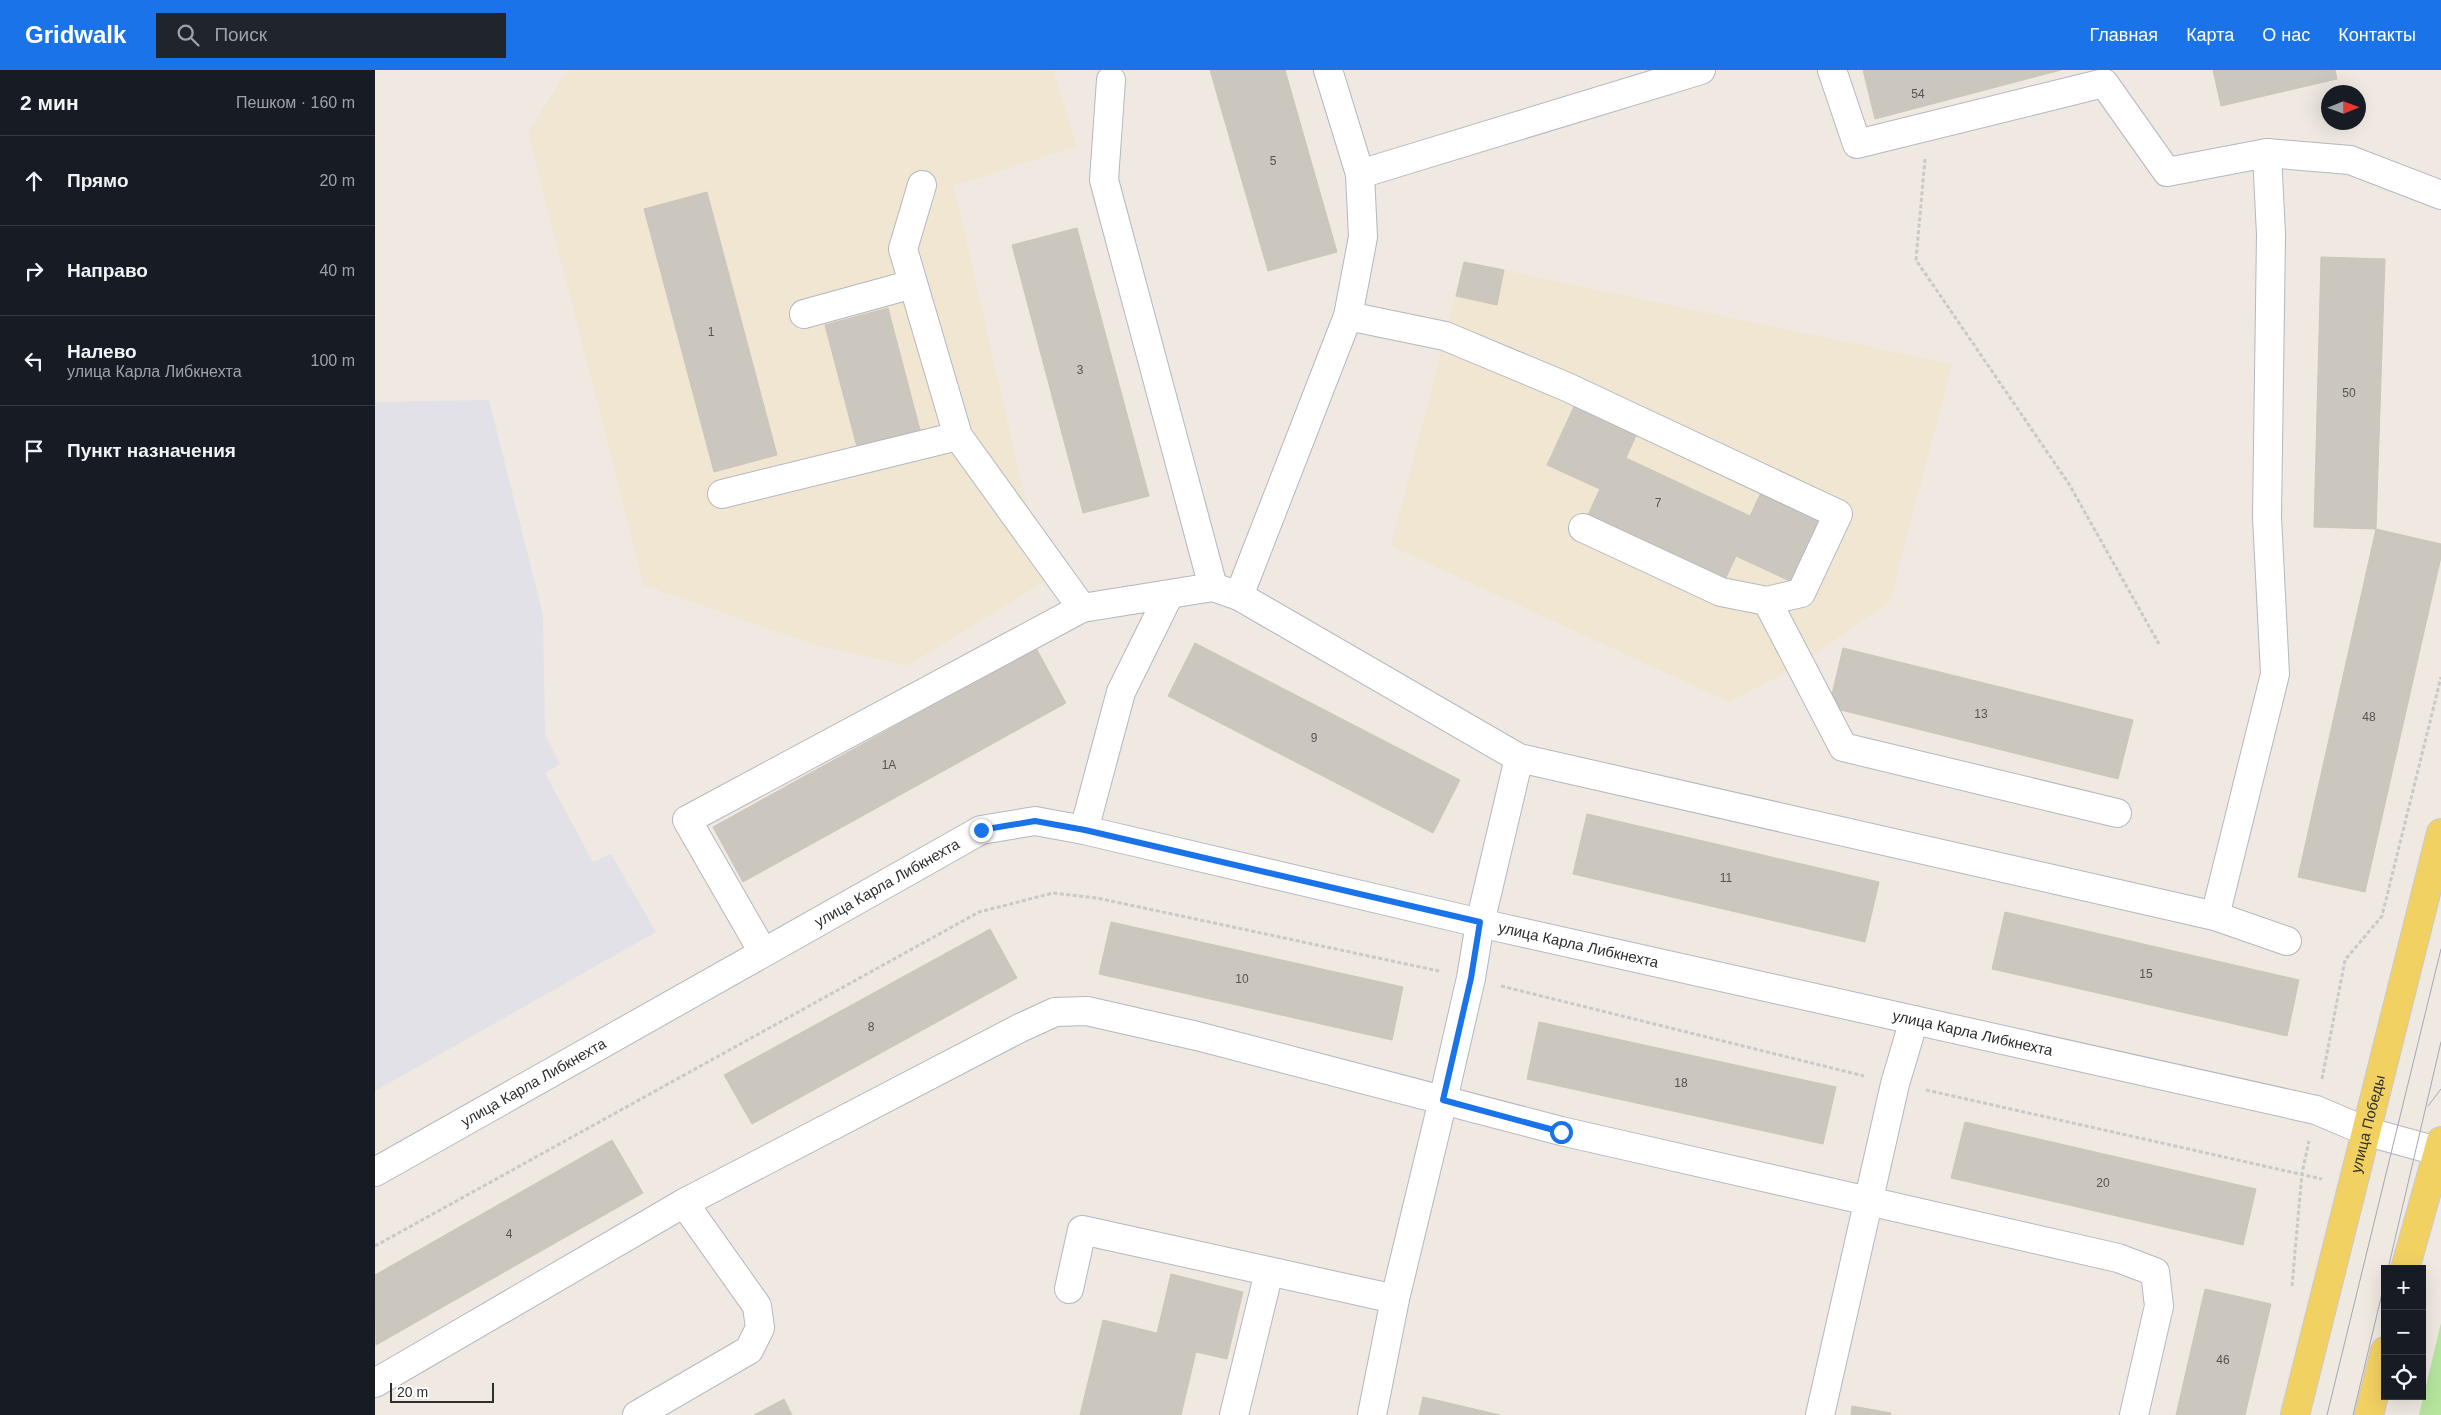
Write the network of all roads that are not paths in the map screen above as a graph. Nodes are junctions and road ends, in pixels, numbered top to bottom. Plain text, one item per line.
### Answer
1 (1328, 70) edge
2 (1701, 70) edge
3 (1832, 70) edge
4 (1111, 80) dead end
5 (2267, 153) junction
6 (1360, 174) junction
7 (922, 185) dead end
8 (2441, 195) edge
9 (913, 284) junction
10 (804, 314) dead end
11 (1348, 316) junction
12 (958, 436) junction
13 (722, 494) dead end
14 (1583, 528) dead end
15 (1213, 587) junction
16 (1169, 595) junction
17 (1239, 596) junction
18 (1767, 601) junction
19 (1082, 608) junction
20 (1519, 758) junction
21 (2117, 813) dead end
22 (1085, 830) junction
23 (2441, 833) edge
24 (2215, 916) junction
25 (1480, 922) junction
26 (2287, 941) dead end
27 (763, 952) junction
28 (1914, 1020) junction
29 (1443, 1100) junction
30 (2368, 1132) junction
31 (2440, 1148) edge
32 (375, 1172) edge
33 (1867, 1202) junction
34 (684, 1204) junction
35 (2406, 1265) edge
36 (1269, 1272) junction
37 (1069, 1289) dead end
38 (1395, 1300) junction
39 (2384, 1355) edge
40 (375, 1383) edge
41 (637, 1415) edge
42 (1233, 1415) edge
43 (1372, 1415) edge
44 (1820, 1415) edge
45 (2134, 1415) edge
46 (2295, 1415) edge
47 (2369, 1415) edge

1 - 6 street
2 - 6 street
3 - 5 street
4 - 15 street
5 - 8 street
5 - 24 street
6 - 11 street
7 - 9 street
9 - 10 street
9 - 12 street
11 - 17 street
11 - 18 street
12 - 13 street
12 - 19 street
14 - 18 street
15 - 16 street
15 - 17 street
16 - 19 street
16 - 22 street
17 - 20 street
18 - 21 street
19 - 27 street
20 - 24 street
20 - 25 street
22 - 25 street, улица Карла Либкнехта
22 - 27 street, улица Карла Либкнехта
23 - 30 main road, улица Победы
24 - 26 street
25 - 28 street, улица Карла Либкнехта
25 - 29 street
27 - 32 street, улица Карла Либкнехта
28 - 30 street, улица Карла Либкнехта
28 - 33 street
29 - 33 street
29 - 34 street
29 - 38 street
30 - 31 street, улица Карла Либкнехта
30 - 46 main road, улица Победы
31 - 35 main road
33 - 44 street
33 - 45 street
34 - 40 street
34 - 41 street
36 - 37 street
36 - 38 street
36 - 42 street
38 - 43 street
39 - 47 main road

